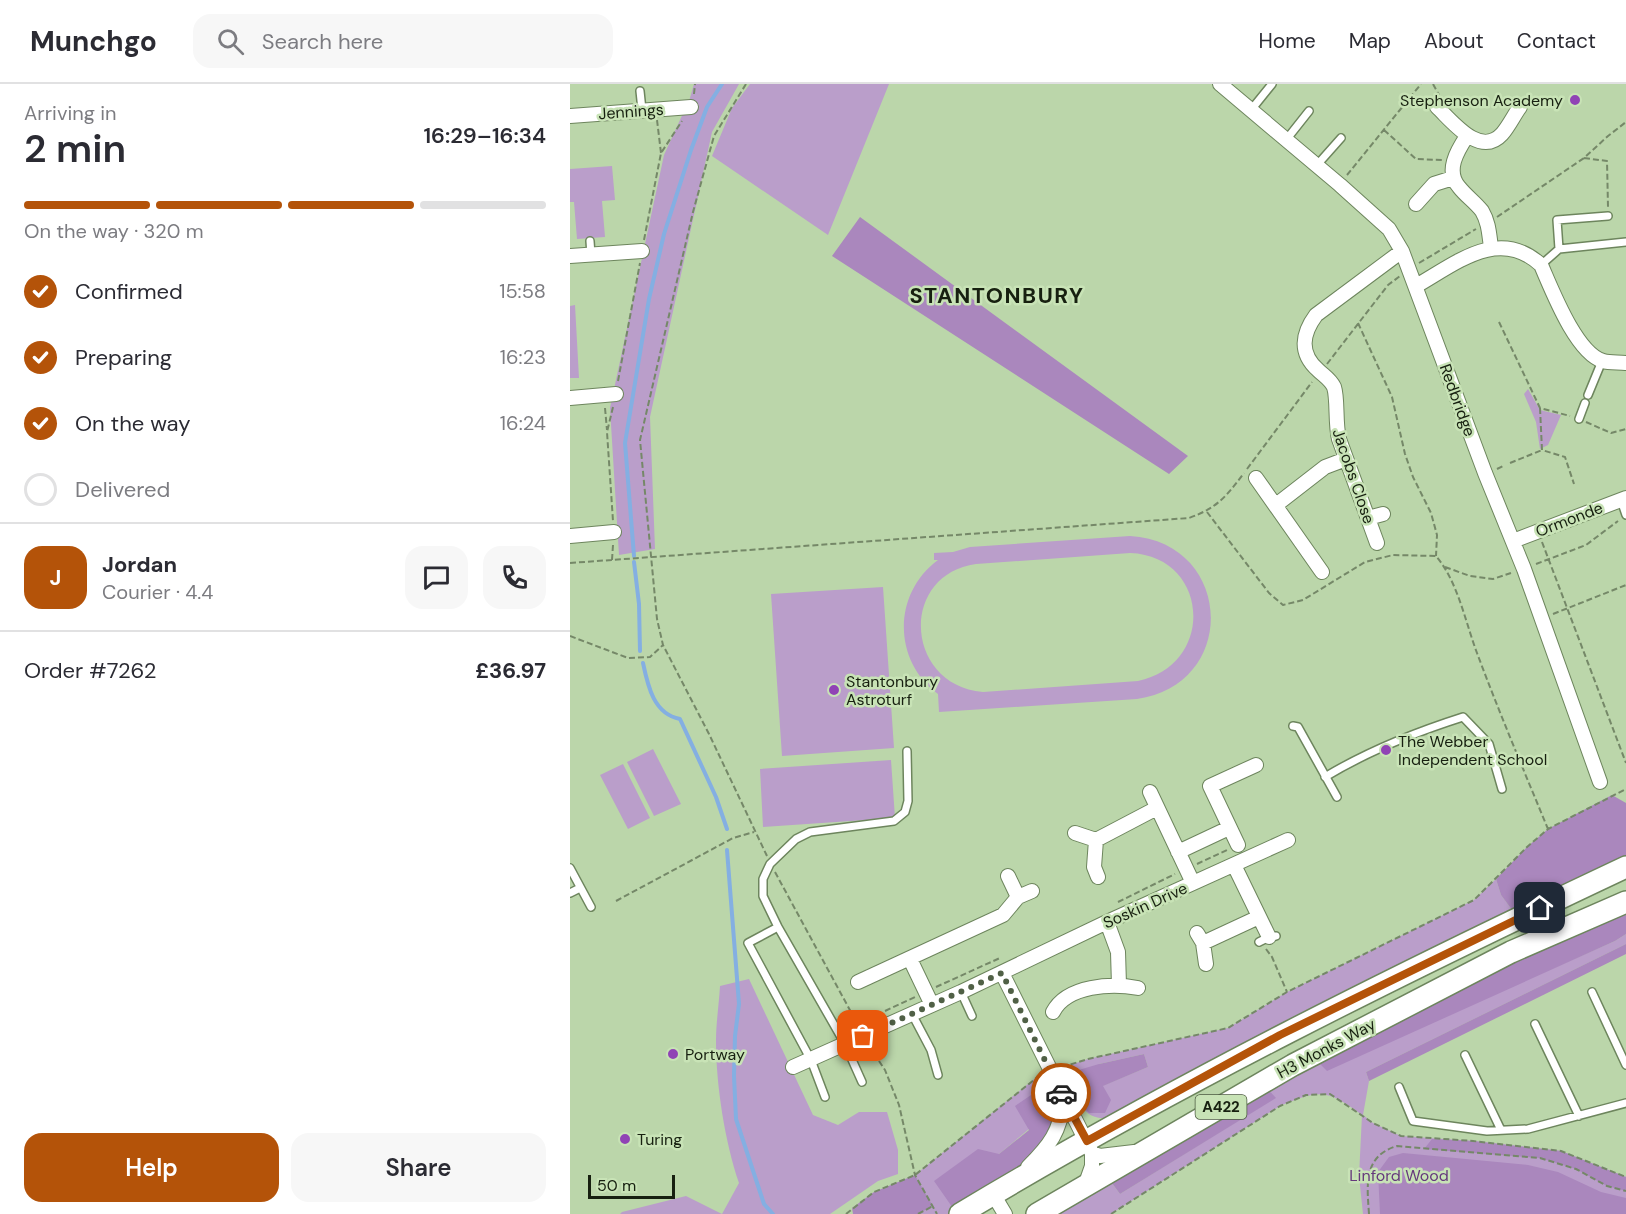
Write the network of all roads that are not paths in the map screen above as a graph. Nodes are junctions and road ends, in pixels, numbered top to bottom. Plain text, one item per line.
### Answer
1 (1220, 84) edge
2 (1272, 84) edge
3 (640, 91) dead end
4 (691, 107) road end
5 (1437, 107) dead end
6 (1520, 107) dead end
7 (642, 110) junction
8 (1251, 110) junction
9 (1309, 111) dead end
10 (570, 116) edge
11 (1467, 136) junction
12 (1341, 138) dead end
13 (1286, 140) junction
14 (1317, 165) junction
15 (1453, 178) junction
16 (1416, 204) dead end
17 (1608, 216) road end
18 (1626, 242) edge
19 (1491, 248) junction
20 (1559, 249) junction
21 (1402, 250) junction
22 (642, 251) road end
23 (570, 256) edge
24 (1541, 265) junction
25 (1416, 286) junction
26 (1602, 361) junction
27 (1626, 363) edge
28 (1588, 394) dead end
29 (610, 395) road end
30 (570, 398) edge
31 (1585, 403) dead end
32 (1579, 419) road end
33 (1346, 459) junction
34 (1256, 478) dead end
35 (1623, 499) edge
36 (1276, 505) junction
37 (1383, 514) dead end
38 (1626, 514) edge
39 (1368, 518) junction
40 (614, 532) road end
41 (570, 536) edge
42 (1513, 541) junction
43 (1377, 543) dead end
44 (1322, 572) dead end
45 (1293, 726) dead end
46 (907, 751) dead end
47 (1256, 765) dead end
48 (1325, 777) junction
49 (1600, 782) dead end
50 (1502, 789) dead end
51 (1150, 792) dead end
52 (1337, 797) dead end
53 (1157, 808) junction
54 (1229, 828) junction
55 (1075, 833) dead end
56 (1096, 840) junction
57 (1288, 840) dead end
58 (1238, 845) road end
59 (1178, 852) junction
60 (1234, 865) junction
61 (1626, 867) edge
62 (570, 868) edge
63 (1008, 876) dead end
64 (1098, 877) dead end
65 (1193, 883) junction
66 (580, 888) junction
67 (1032, 891) dead end
68 (570, 893) edge
69 (1018, 897) junction
70 (1626, 904) edge
71 (591, 907) dead end
72 (1259, 917) junction
73 (1107, 922) junction
74 (778, 927) junction
75 (1267, 939) road end
76 (910, 959) junction
77 (1206, 964) dead end
78 (1002, 973) junction
79 (863, 974) dead end
80 (1119, 984) junction
81 (1138, 988) dead end
82 (961, 992) junction
83 (1592, 992) dead end
84 (929, 998) junction
85 (1052, 1008) dead end
86 (912, 1014) junction
87 (972, 1016) dead end
88 (1535, 1024) dead end
89 (845, 1044) junction
90 (1465, 1055) dead end
91 (811, 1059) junction
92 (1626, 1065) edge
93 (793, 1067) dead end
94 (938, 1075) dead end
95 (862, 1082) dead end
96 (1399, 1087) dead end
97 (825, 1097) dead end
98 (1064, 1100) junction
99 (1626, 1103) edge
100 (1579, 1116) junction
101 (1501, 1130) junction
102 (1089, 1147) junction
103 (1149, 1149) junction
104 (1012, 1183) junction
105 (1077, 1190) junction
106 (993, 1194) junction
107 (960, 1214) edge
108 (1005, 1214) edge
109 (1037, 1214) edge
110 (1057, 1214) edge

1 - 8 street, Redbridge
2 - 8 lane
3 - 7 lane
4 - 7 street, Jennings
5 - 11 street
6 - 11 street
7 - 10 street, Jennings
8 - 13 street, Redbridge
9 - 13 lane
11 - 15 street
12 - 14 lane
13 - 14 street, Redbridge
14 - 21 street, Redbridge
15 - 16 street
15 - 19 street
17 - 20 lane
18 - 20 lane
19 - 24 street
19 - 25 street
20 - 24 lane
21 - 25 street, Redbridge
21 - 33 street, Jacobs Close
22 - 23 street
24 - 26 street
25 - 42 street, Redbridge
26 - 27 street
26 - 28 lane
29 - 30 street
31 - 32 lane
33 - 36 street
33 - 39 street, Jacobs Close
34 - 36 street
35 - 38 lane
35 - 42 street, Ormonde
36 - 44 street
37 - 39 street
39 - 43 street, Jacobs Close
40 - 41 street
42 - 49 street, Redbridge
45 - 48 lane
46 - 74 lane
47 - 54 street
48 - 50 lane
48 - 52 lane
51 - 53 street
53 - 56 street
53 - 59 street
54 - 58 street
54 - 59 street
55 - 56 street
56 - 64 street
57 - 60 street, Soskin Drive
59 - 65 street
60 - 65 street, Soskin Drive
60 - 72 street
61 - 102 main road, H3 Monks Way / A422
62 - 66 lane
63 - 69 street
65 - 73 street, Soskin Drive
66 - 68 lane
66 - 71 lane
67 - 69 street
69 - 76 street
70 - 103 main road, H3 Monks Way / A422
72 - 75 street
72 - 77 street
73 - 78 street, Soskin Drive
73 - 80 street
74 - 89 lane
74 - 91 lane
76 - 79 street
76 - 84 street
78 - 82 street, Soskin Drive
78 - 98 street
80 - 81 street
80 - 85 street
82 - 84 street, Soskin Drive
82 - 87 lane
83 - 92 lane
84 - 86 street, Soskin Drive
86 - 89 street, Soskin Drive
86 - 94 lane
88 - 100 lane
89 - 91 street, Soskin Drive
89 - 95 lane
90 - 101 lane
91 - 93 street, Soskin Drive
91 - 97 lane
96 - 101 lane
98 - 102 street
98 - 104 street
99 - 100 lane
100 - 101 lane
102 - 103 street
102 - 104 main road, H3 Monks Way / A422
102 - 105 street
103 - 105 main road, H3 Monks Way / A422
104 - 106 main road, H3 Monks Way / A422
105 - 109 main road, H3 Monks Way / A422
105 - 110 street
106 - 107 main road, H3 Monks Way / A422
106 - 108 street

